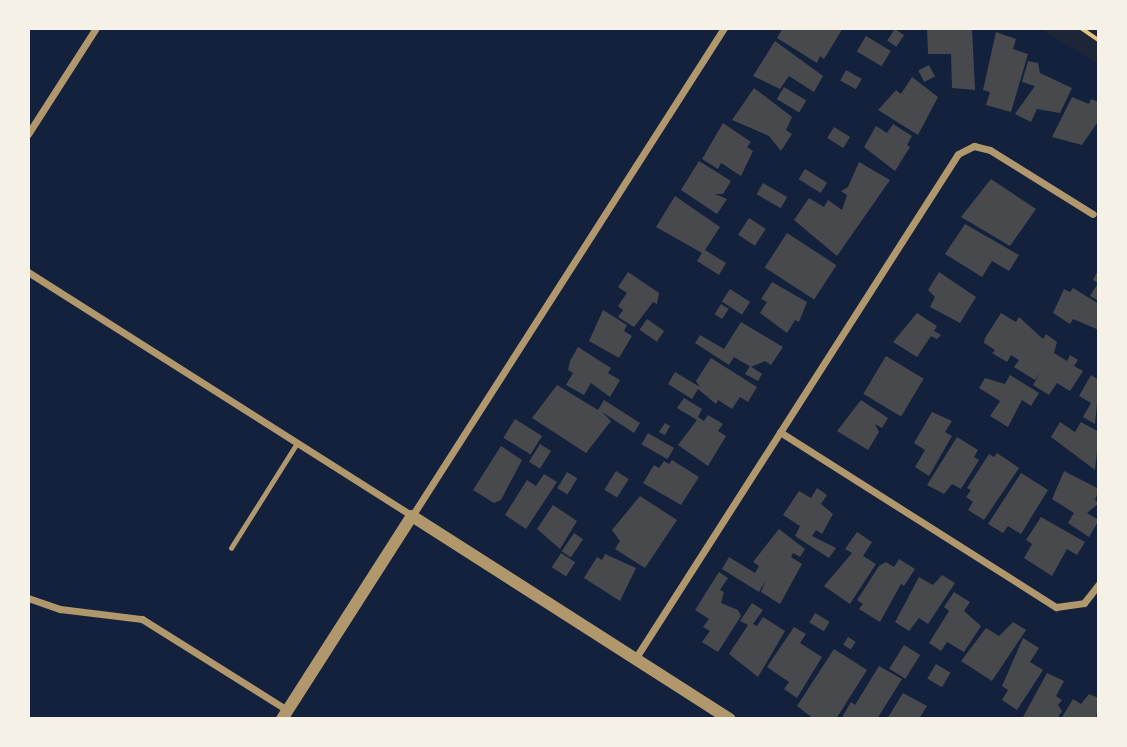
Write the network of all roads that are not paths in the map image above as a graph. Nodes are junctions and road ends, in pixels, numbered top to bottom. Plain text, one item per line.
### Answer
1 (96, 28) edge
2 (724, 28) edge
3 (28, 134) edge
4 (1093, 214) dead end
5 (28, 272) edge
6 (780, 432) junction
7 (297, 443) junction
8 (412, 516) junction
9 (232, 548) dead end
10 (1099, 584) edge
11 (28, 598) edge
12 (635, 659) junction
13 (284, 715) edge
14 (730, 719) edge

1 - 3 street
2 - 8 street
4 - 6 street
5 - 7 street
6 - 10 street
6 - 12 street
7 - 8 street
7 - 9 lane
8 - 12 street
8 - 13 street
11 - 13 street
12 - 14 street

